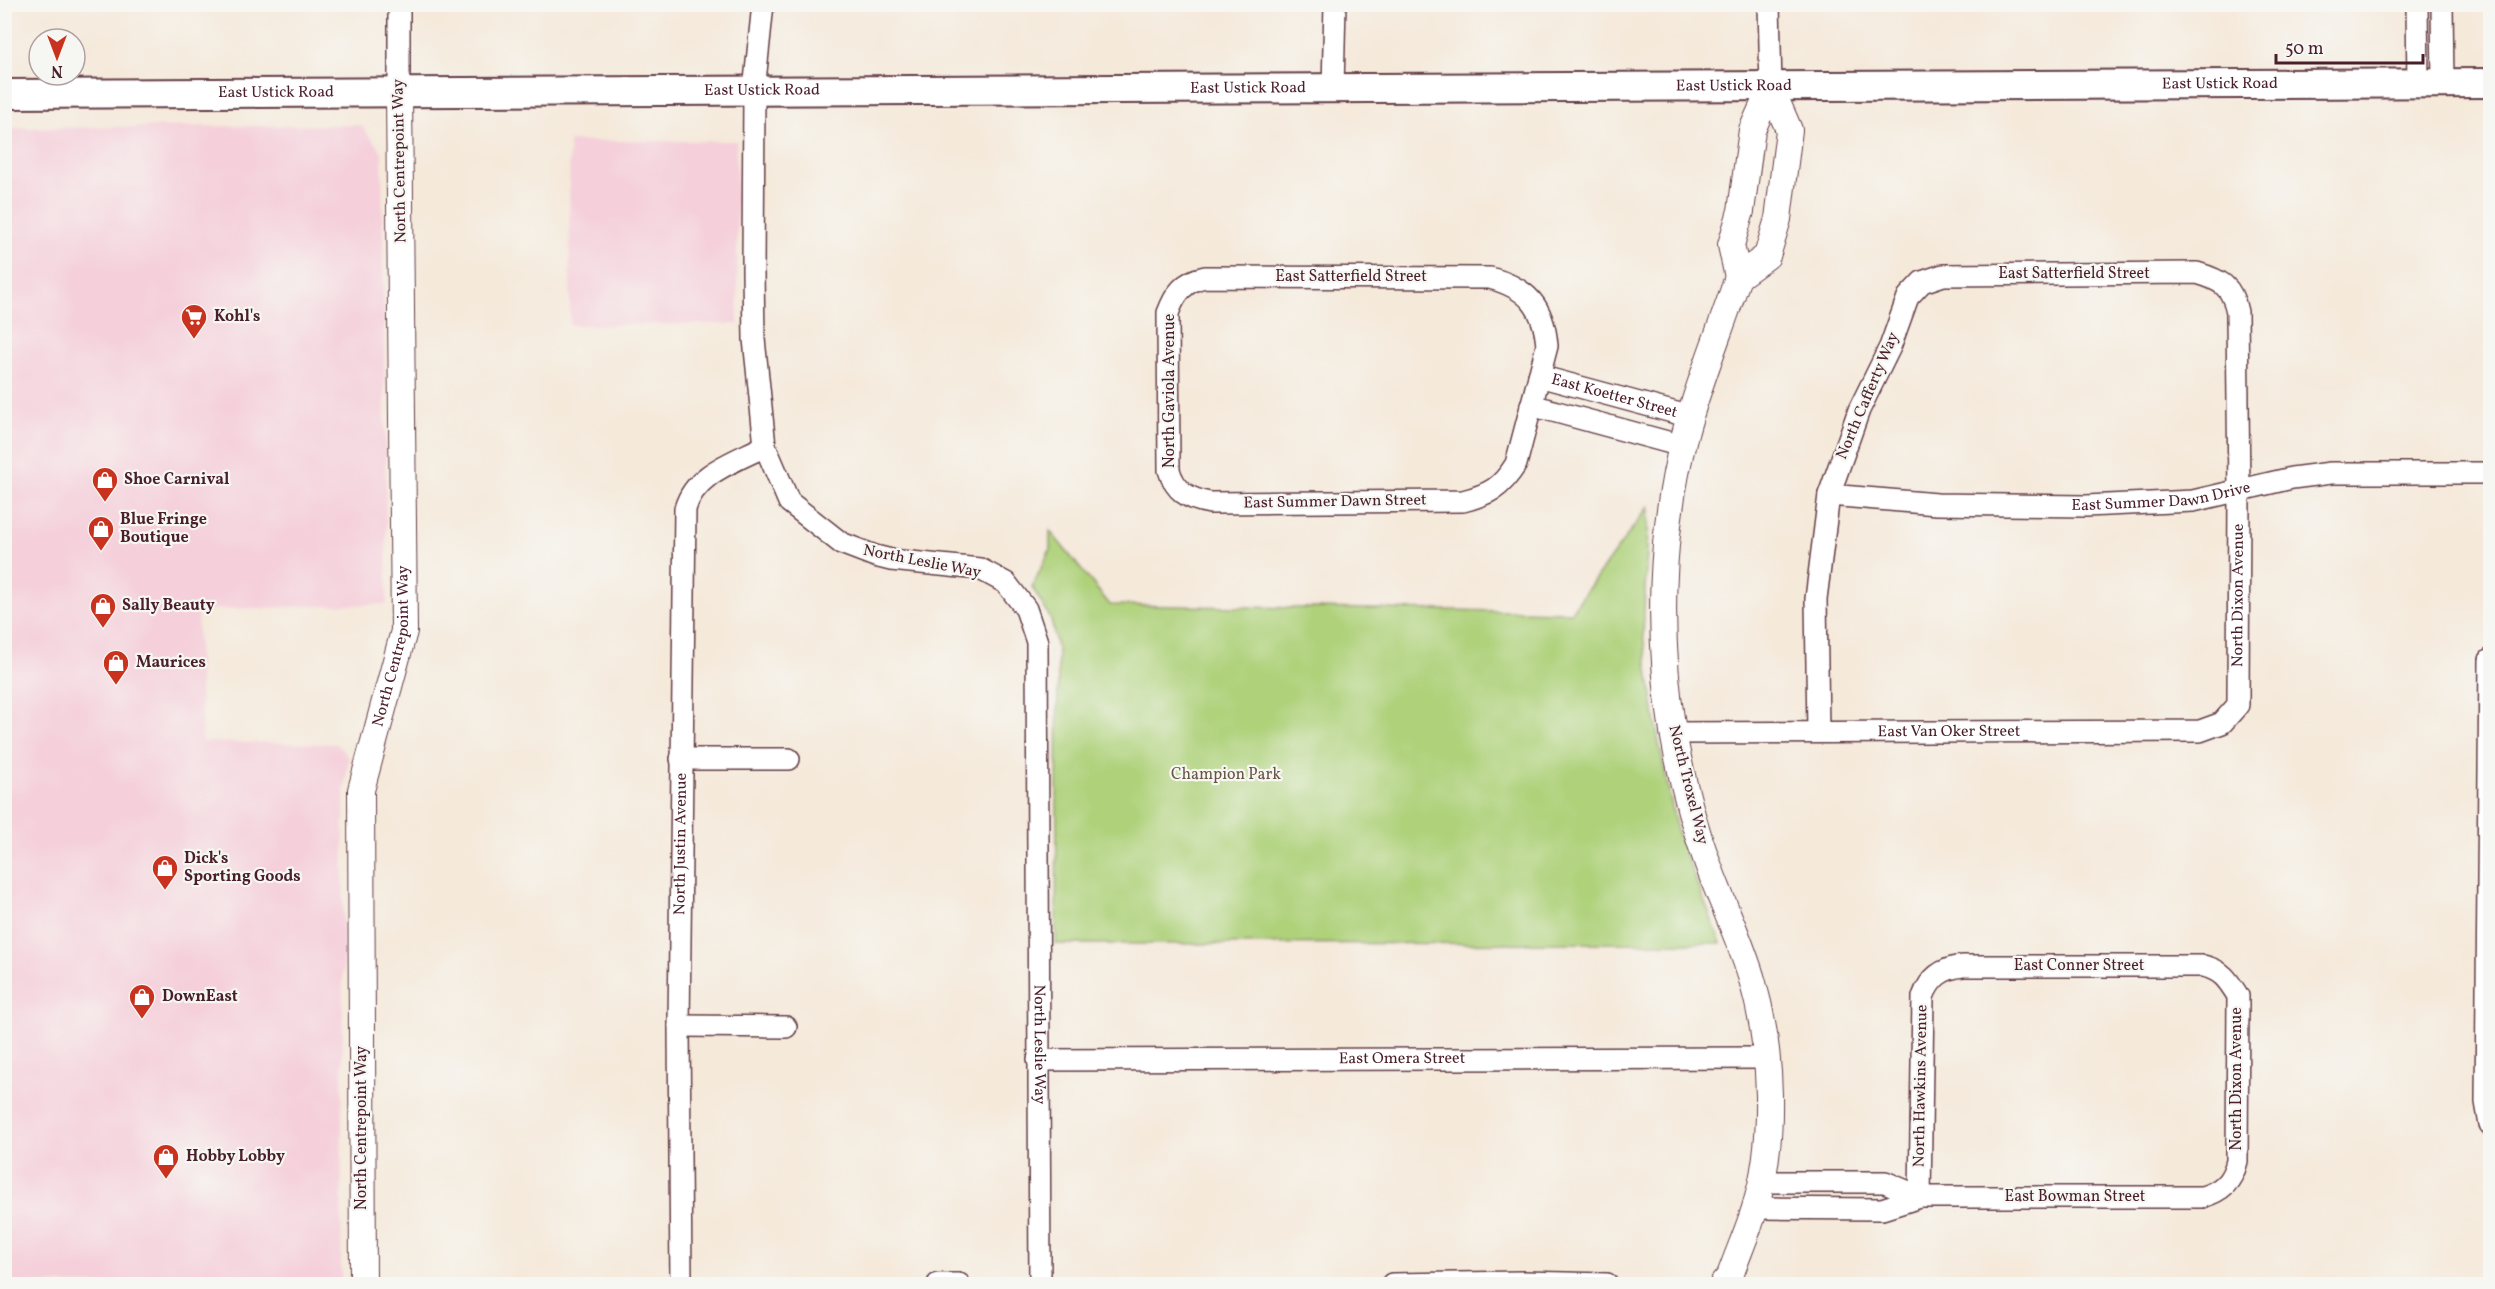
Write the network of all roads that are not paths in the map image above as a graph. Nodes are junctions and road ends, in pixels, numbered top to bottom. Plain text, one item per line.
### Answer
1 (399, 4) edge
2 (764, 4) edge
3 (1335, 4) edge
4 (1769, 4) edge
5 (2417, 4) edge
6 (2442, 4) edge
7 (2430, 83) junction
8 (2490, 83) edge
9 (1333, 88) junction
10 (1772, 88) junction
11 (754, 91) junction
12 (399, 93) junction
13 (4, 94) edge
14 (1738, 277) junction
15 (1922, 282) joint
16 (2225, 285) joint
17 (1179, 291) joint
18 (1539, 376) junction
19 (1531, 405) junction
20 (1691, 417) junction
21 (765, 446) junction
22 (1682, 446) junction
23 (2490, 473) edge
24 (1179, 490) joint
25 (2239, 492) junction
26 (1829, 495) junction
27 (2490, 660) edge
28 (2222, 723) joint
29 (1818, 732) junction
30 (1673, 733) junction
31 (681, 759) junction
32 (789, 759) dead end
33 (2225, 975) joint
34 (1933, 978) joint
35 (679, 1026) junction
36 (786, 1027) dead end
37 (1767, 1058) junction
38 (1038, 1060) junction
39 (2490, 1125) edge
40 (1761, 1182) junction
41 (2227, 1184) joint
42 (1920, 1197) junction
43 (1755, 1208) junction
44 (1523, 1283) edge
45 (363, 1284) edge
46 (681, 1284) edge
47 (938, 1284) edge
48 (959, 1284) edge
49 (1040, 1284) edge
50 (1392, 1284) edge
51 (1607, 1284) edge
52 (1723, 1284) edge

1 - 12 street, North Centrepoint Way
2 - 11 street, North Leslie Way
3 - 9 street
4 - 10 street
5 - 7 street
6 - 7 street
7 - 8 main road, East Ustick Road
7 - 10 main road, East Ustick Road
9 - 10 main road, East Ustick Road
9 - 11 main road, East Ustick Road
10 - 14 street
10 - 14 street
11 - 12 main road, East Ustick Road
11 - 21 street, North Leslie Way
12 - 13 main road, East Ustick Road
12 - 45 street, North Centrepoint Way
14 - 20 street, North Troxel Way
15 - 16 street, East Satterfield Street
15 - 26 street, North Cafferty Way
16 - 25 street, North Dixon Avenue
17 - 18 street, East Satterfield Street
17 - 24 street, North Gaviola Avenue
18 - 19 street
18 - 20 street, East Koetter Street
19 - 22 street, East Koetter Street
19 - 24 street, East Summer Dawn Street
20 - 22 street, North Troxel Way
21 - 31 street, North Justin Avenue
21 - 38 street, North Leslie Way
22 - 30 street, North Troxel Way
23 - 25 street, East Summer Dawn Drive
25 - 26 street, East Summer Dawn Drive
25 - 28 street, North Dixon Avenue
26 - 29 street, North Cafferty Way
27 - 39 street
28 - 29 street, East Van Oker Street
29 - 30 street, East Van Oker Street
30 - 37 street, North Troxel Way
31 - 32 street
31 - 35 street, North Justin Avenue
33 - 34 street, East Conner Street
33 - 41 street, North Dixon Avenue
34 - 42 street, North Hawkins Avenue
35 - 36 street
35 - 46 street, North Justin Avenue
37 - 38 street, East Omera Street
37 - 40 street, North Troxel Way
38 - 49 street, North Leslie Way
40 - 42 street, East Bowman Street
40 - 43 street, North Troxel Way
41 - 42 street, East Bowman Street
42 - 43 street, East Bowman Street
43 - 52 street, North Troxel Way
44 - 50 street
44 - 51 street
47 - 48 street

